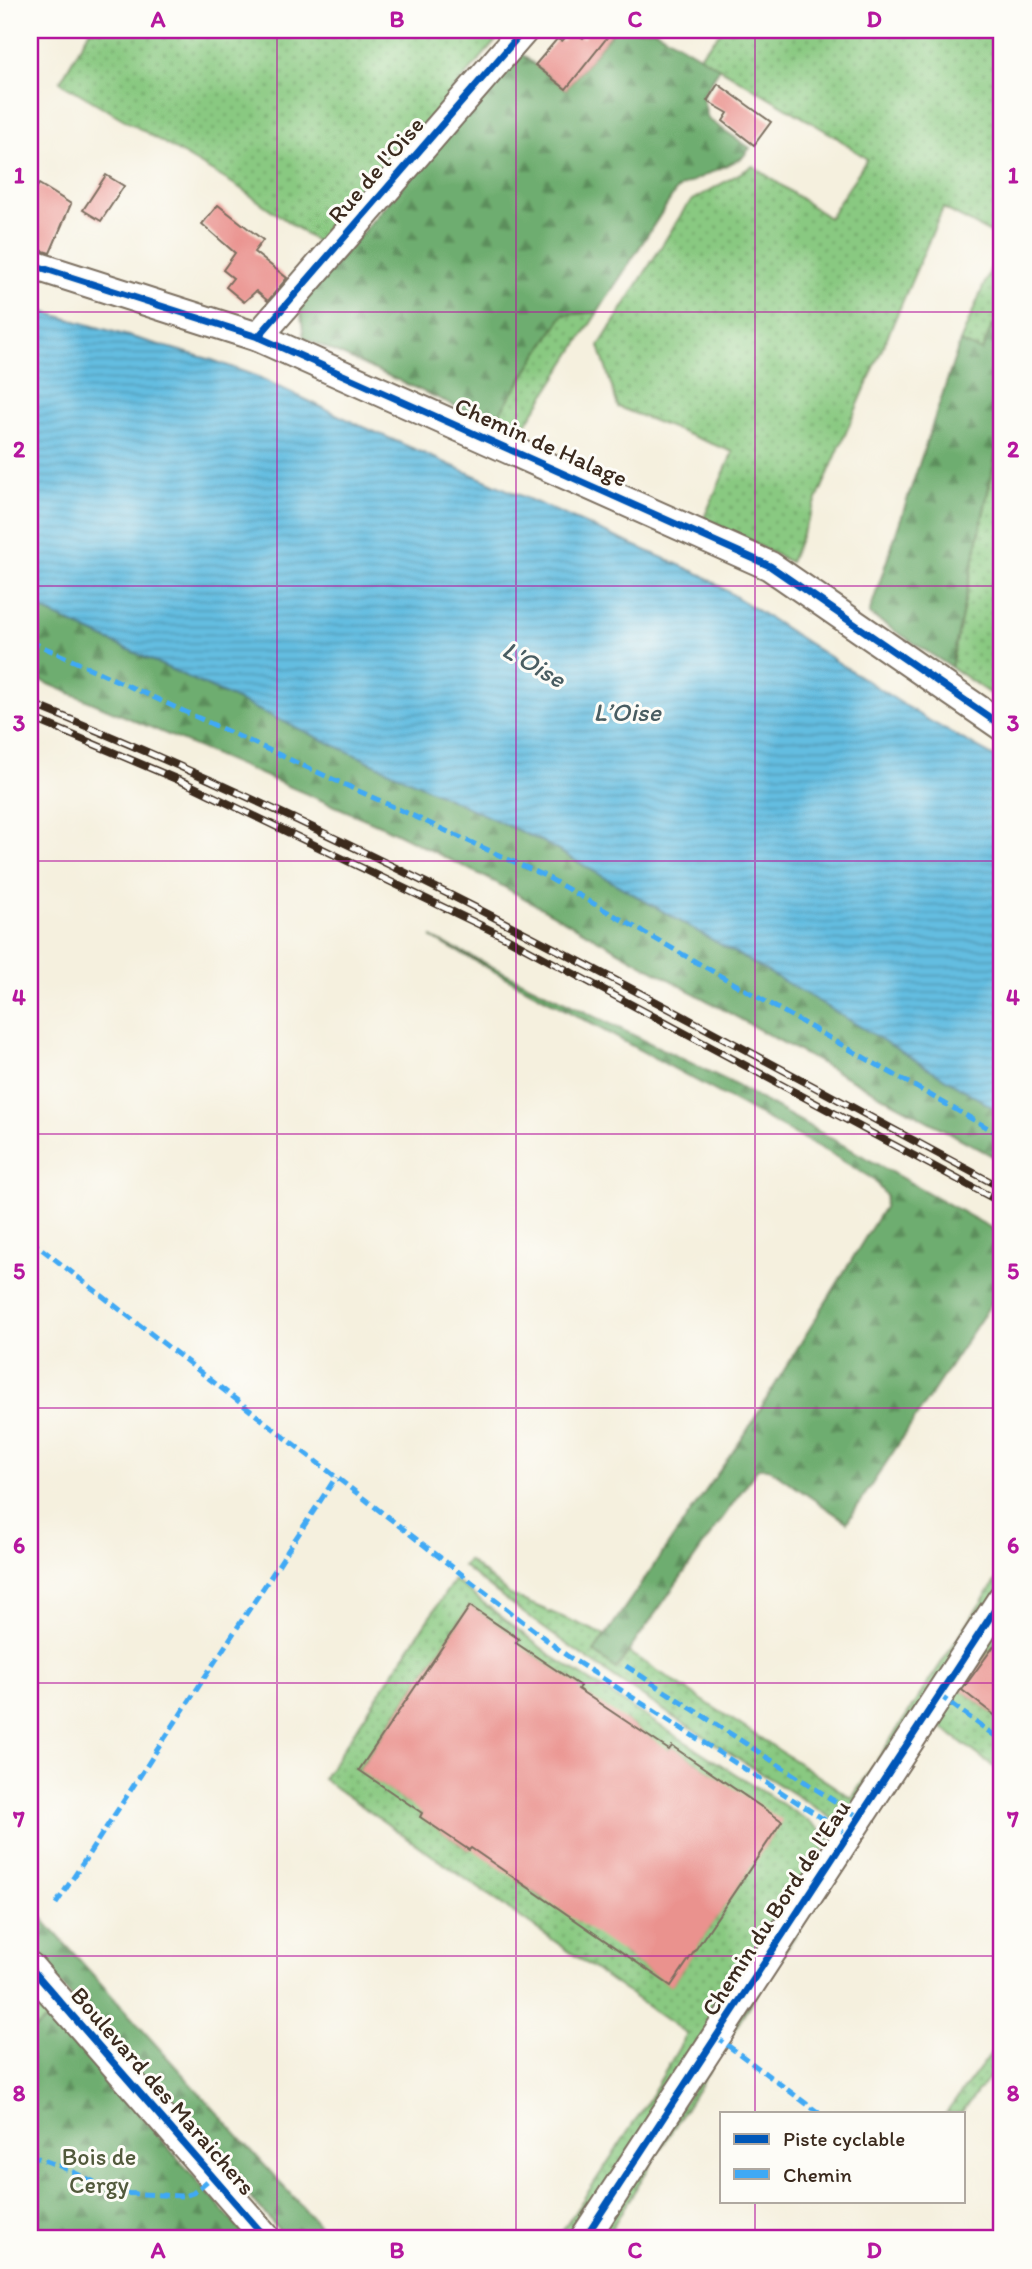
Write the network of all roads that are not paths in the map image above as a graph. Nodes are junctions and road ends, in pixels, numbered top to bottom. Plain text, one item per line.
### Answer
1 (524, 30) edge
2 (30, 264) edge
3 (258, 337) junction
4 (1002, 726) edge
5 (1002, 1599) edge
6 (30, 1967) edge
7 (267, 2239) edge
8 (584, 2239) edge

1 - 3 street, Rue de l'Oise
2 - 3 street, Chemin de Halage
3 - 4 street, Chemin de Halage
5 - 8 street, Chemin du Bord de l'Eau
6 - 7 street, Boulevard des Maraichers

